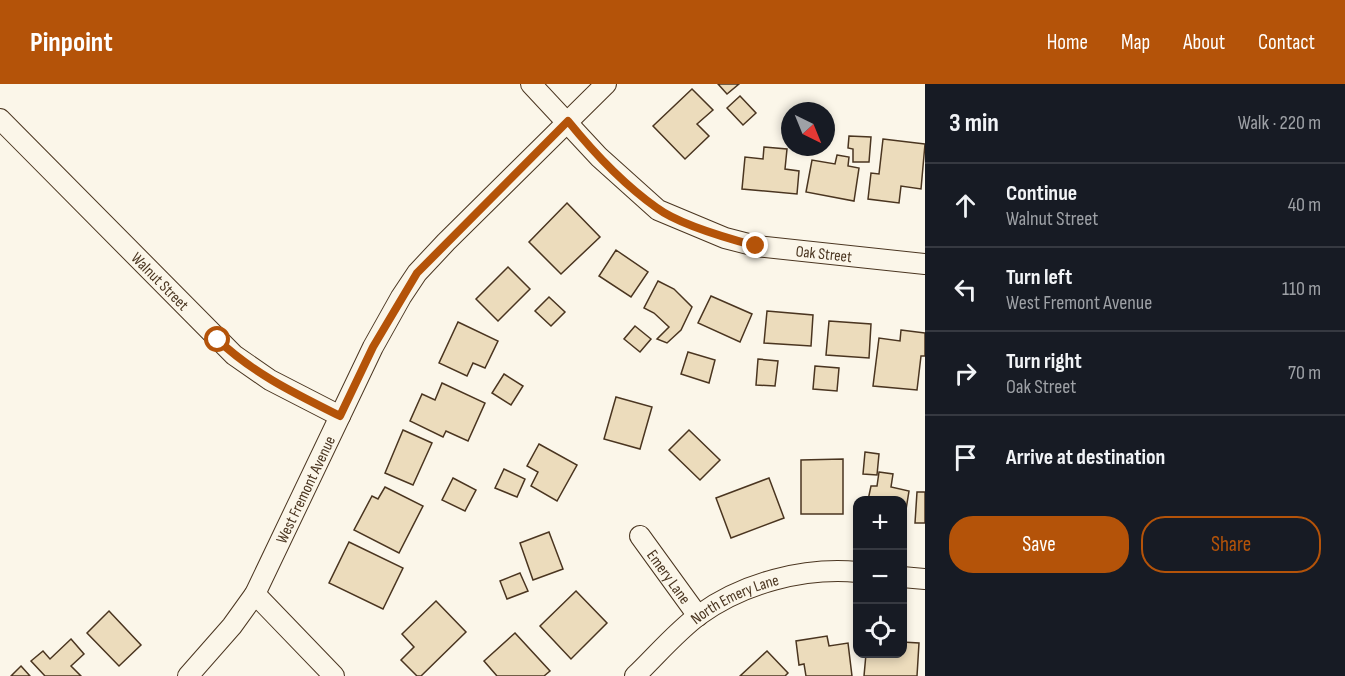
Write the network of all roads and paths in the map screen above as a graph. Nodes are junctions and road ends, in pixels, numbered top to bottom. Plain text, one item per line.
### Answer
1 (531, 84) edge
2 (606, 84) edge
3 (0, 119) edge
4 (568, 121) junction
5 (925, 264) edge
6 (340, 416) junction
7 (640, 536) dead end
8 (853, 572) edge
9 (907, 577) edge
10 (925, 579) edge
11 (255, 594) junction
12 (698, 616) junction
13 (188, 676) edge
14 (334, 676) edge
15 (635, 676) edge

1 - 4 street, Oak Street
2 - 4 street, West Fremont Avenue
3 - 6 street, Walnut Street
4 - 5 street, Oak Street
4 - 6 street, West Fremont Avenue
6 - 11 street, West Fremont Avenue
7 - 12 street, Emery Lane
8 - 12 street, North Emery Lane
9 - 10 street
11 - 13 street, West Fremont Avenue
11 - 14 street
12 - 15 street, North Emery Lane

